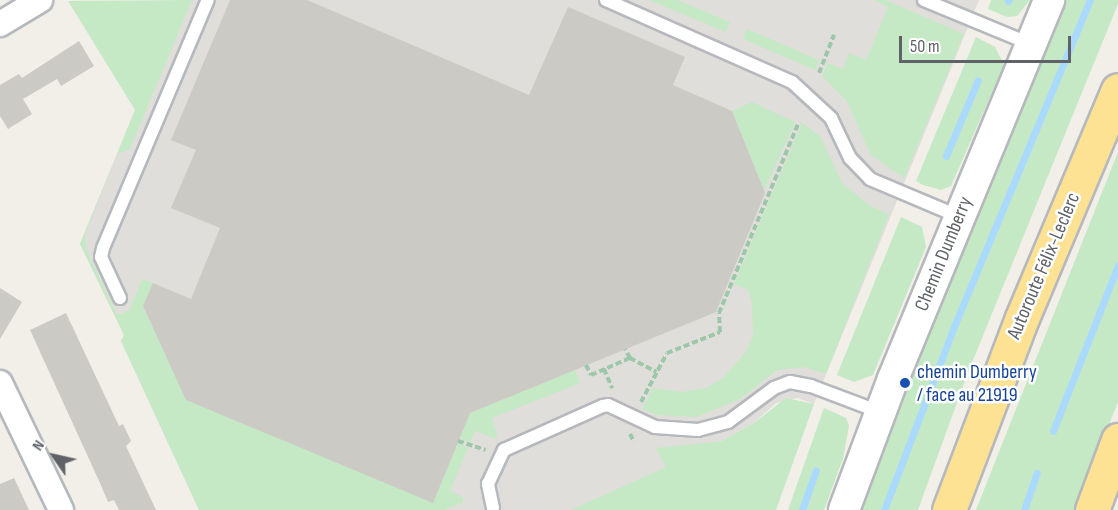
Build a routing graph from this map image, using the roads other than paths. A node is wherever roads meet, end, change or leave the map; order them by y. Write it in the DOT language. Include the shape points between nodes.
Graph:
graph roads {
  1 [pos="40,0"];
  2 [pos="208,0"];
  3 [pos="606,0"];
  4 [pos="924,0"];
  5 [pos="1049,0"];
  6 [pos="0,24"];
  7 [pos="1030,44"];
  8 [pos="1118,90"];
  9 [pos="960,217"];
  10 [pos="120,298"];
  11 [pos="0,383"];
  12 [pos="880,412"];
  13 [pos="1118,440"];
  14 [pos="493,508"];
  15 [pos="61,510"];
  16 [pos="844,510"];
  17 [pos="949,510"];
  18 [pos="1092,510"];
  1 -- 6 [label="street"];
  2 -- 10 [label="lane" via="103,248 101,257"];
  3 -- 9 [label="lane" via="792,82 831,118 850,158 870,179"];
  4 -- 7 [label="lane"];
  5 -- 7 [label="street, Chemin Dumberry"];
  7 -- 9 [label="street, Chemin Dumberry"];
  8 -- 17 [label="highway, Autoroute Félix-Leclerc" via="1022,318"];
  9 -- 12 [label="street, Chemin Dumberry"];
  11 -- 15 [label="street"];
  12 -- 14 [label="lane" via="790,382 781,384 728,422 698,430 655,427 609,405 603,406 504,450 488,484"];
  12 -- 16 [label="street, Chemin Dumberry"];
  13 -- 18 [label="highway"];
}
